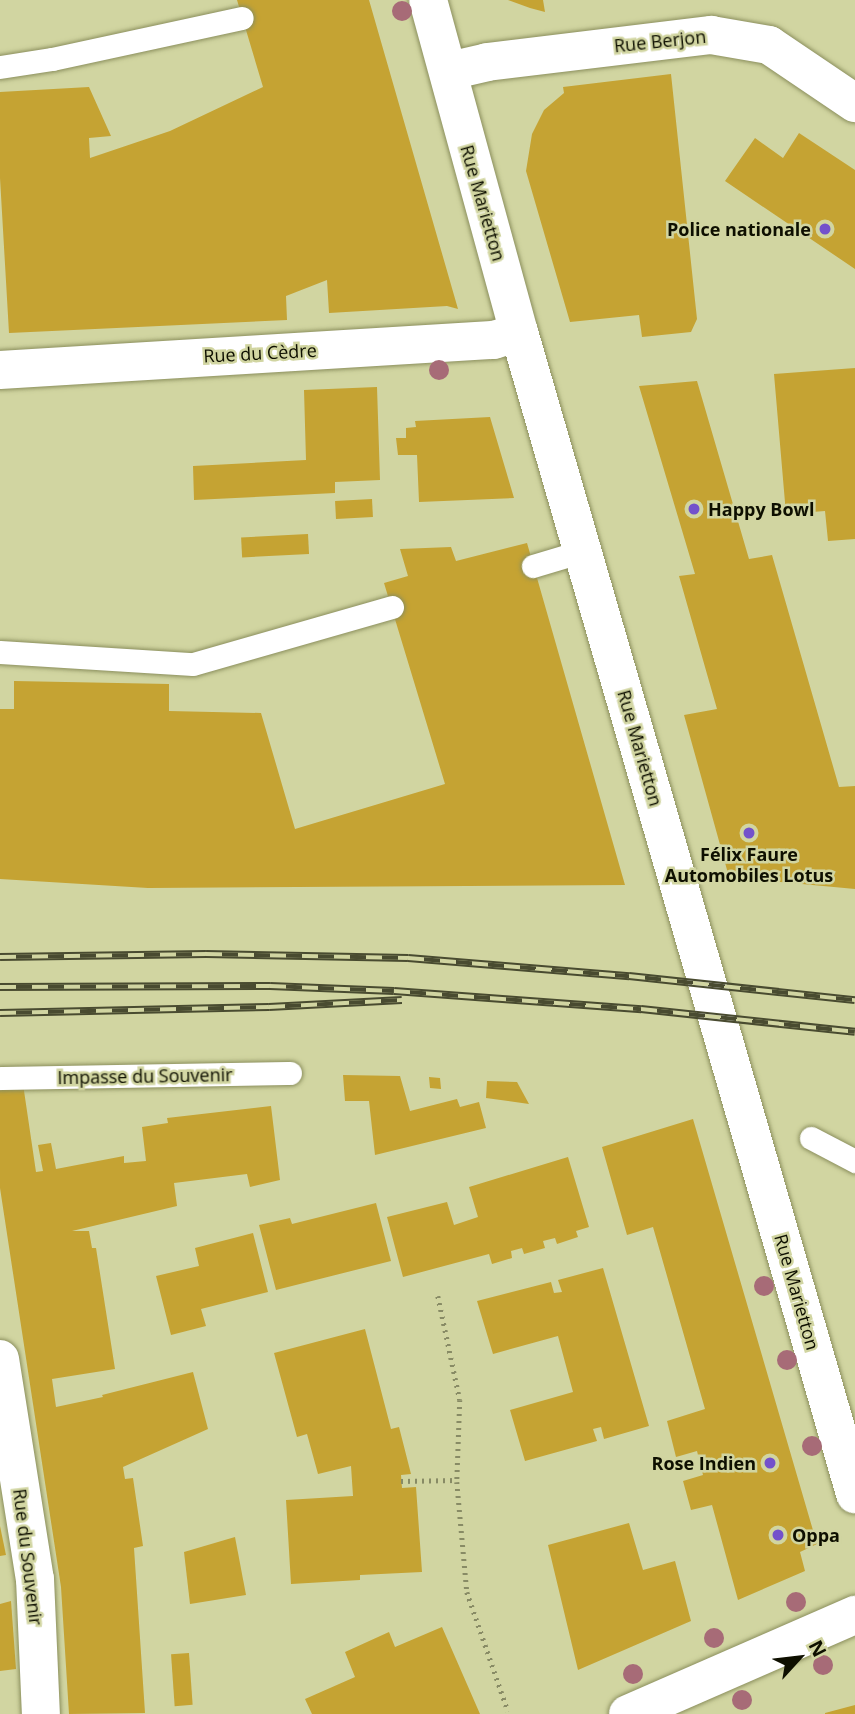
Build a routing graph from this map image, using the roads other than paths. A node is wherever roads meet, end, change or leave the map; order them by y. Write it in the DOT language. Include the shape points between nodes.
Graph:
graph roads {
  1 [pos="428,0"];
  2 [pos="242,18"];
  3 [pos="0,67"];
  4 [pos="449,71"];
  5 [pos="855,103"];
  6 [pos="519,332"];
  7 [pos="0,370"];
  8 [pos="583,551"];
  9 [pos="533,566"];
  10 [pos="392,607"];
  11 [pos="0,652"];
  12 [pos="290,1073"];
  13 [pos="0,1078"];
  14 [pos="811,1139"];
  15 [pos="855,1161"];
  16 [pos="0,1359"];
  17 [pos="855,1494"];
  18 [pos="855,1615"];
  19 [pos="41,1714"];
  20 [pos="628,1714"];
  1 -- 4 [label="main road, Rue Marietton"];
  2 -- 3 [label="lane"];
  4 -- 5 [label="main road, Rue Berjon" via="487,62 710,35 769,45"];
  4 -- 6 [label="main road, Rue Marietton"];
  6 -- 7 [label="main road, Rue du Cèdre" via="494,340"];
  6 -- 8 [label="main road, Rue Marietton"];
  8 -- 9 [label="lane"];
  8 -- 17 [label="main road, Rue Marietton"];
  10 -- 11 [label="lane" via="193,664"];
  12 -- 13 [label="lane, Impasse du Souvenir"];
  14 -- 15 [label="lane"];
  16 -- 19 [label="main road, Rue du Souvenir" via="35,1579"];
  18 -- 20 [label="main road"];
}
